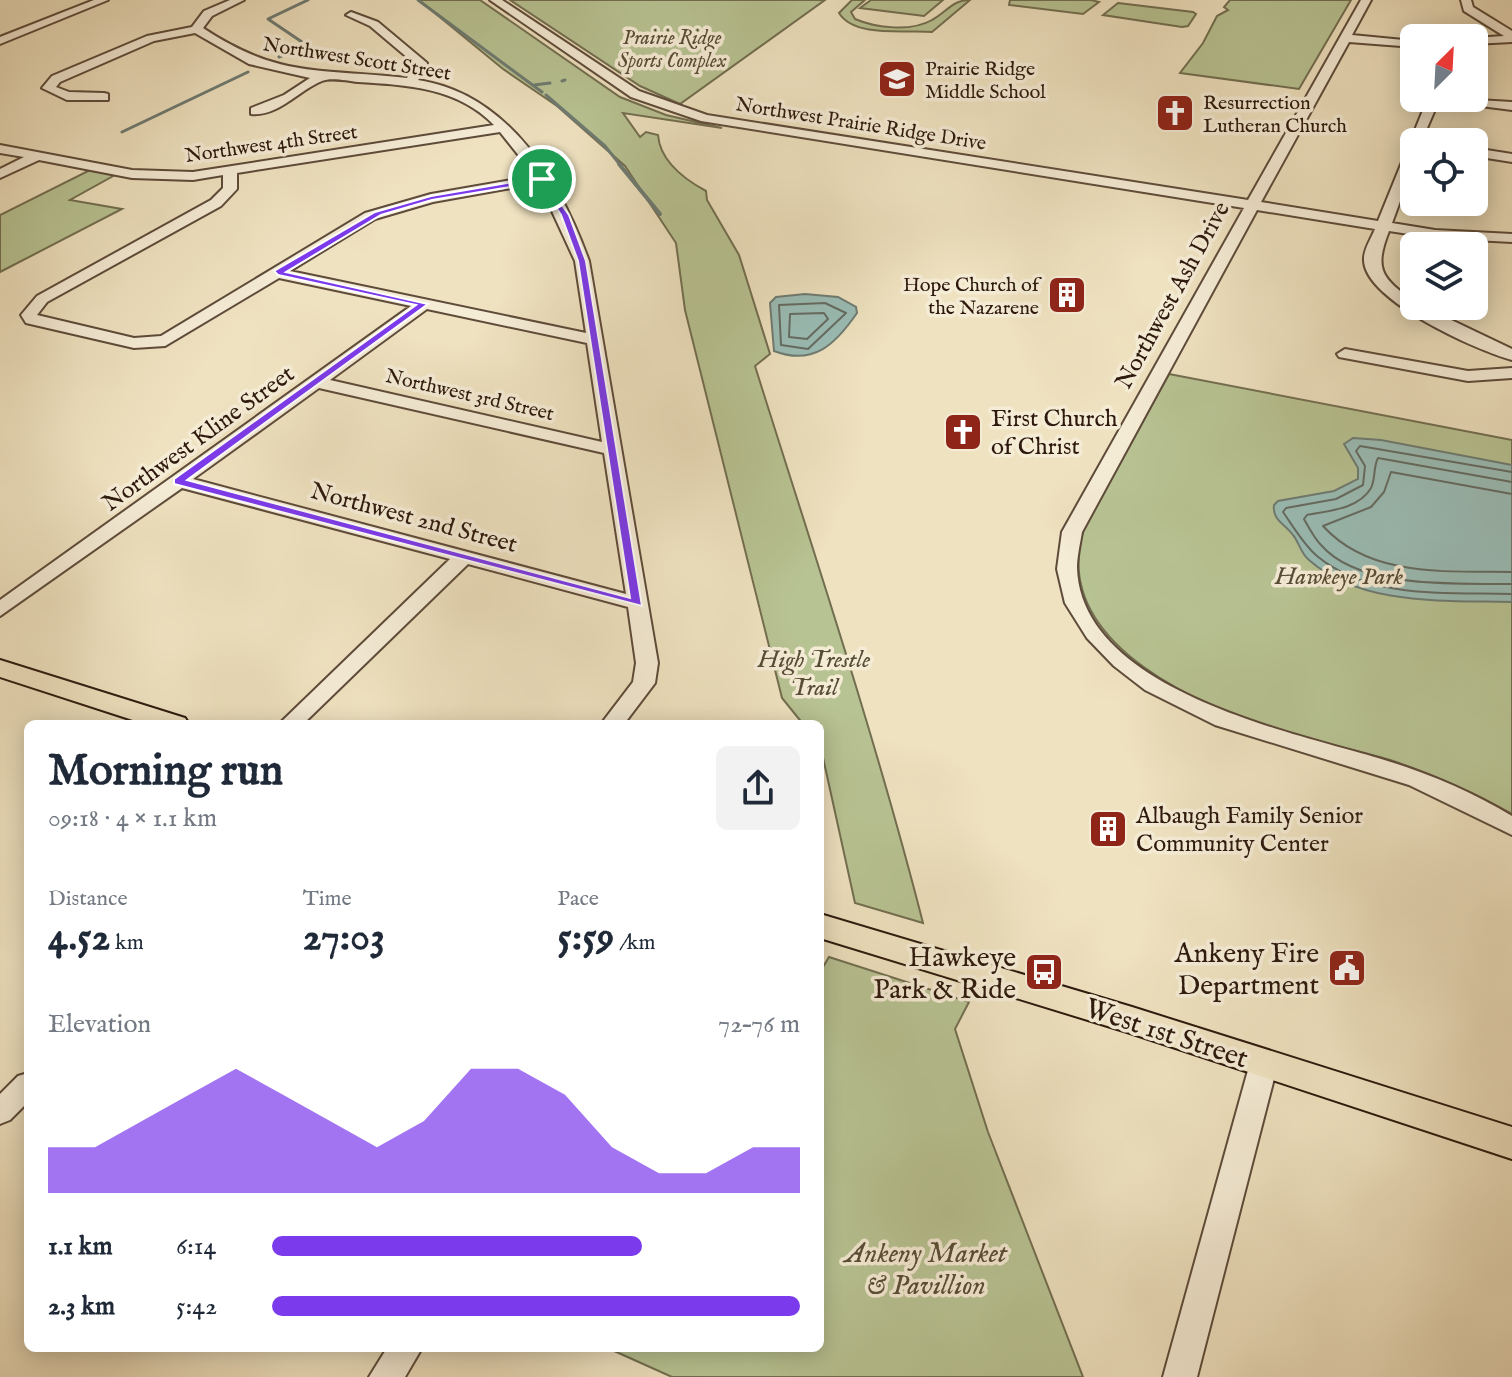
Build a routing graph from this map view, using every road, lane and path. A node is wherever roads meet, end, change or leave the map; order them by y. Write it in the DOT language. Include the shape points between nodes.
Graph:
graph roads {
  1 [pos="103,0"];
  2 [pos="239,0"];
  3 [pos="495,0"];
  4 [pos="1366,0"];
  5 [pos="1466,0"];
  6 [pos="351,15"];
  7 [pos="197,29"];
  8 [pos="1346,36"];
  9 [pos="1512,37"];
  10 [pos="1488,40"];
  11 [pos="0,41"];
  12 [pos="1400,42"];
  13 [pos="322,75"];
  14 [pos="408,84"];
  15 [pos="104,97"];
  16 [pos="1488,103"];
  17 [pos="1512,106"];
  18 [pos="255,111"];
  19 [pos="500,128"];
  20 [pos="0,149"];
  21 [pos="1488,154"];
  22 [pos="37,156"];
  23 [pos="1512,158"];
  24 [pos="230,172"];
  25 [pos="0,174"];
  26 [pos="542,179"];
  27 [pos="1400,183"];
  28 [pos="1251,204"];
  29 [pos="1384,225"];
  30 [pos="1512,238"];
  31 [pos="278,273"];
  32 [pos="424,304"];
  33 [pos="595,340"];
  34 [pos="1345,354"];
  35 [pos="1512,355"];
  36 [pos="1512,373"];
  37 [pos="317,382"];
  38 [pos="613,450"];
  39 [pos="178,481"];
  40 [pos="464,557"];
  41 [pos="637,603"];
  42 [pos="0,610"];
  43 [pos="0,668"];
  44 [pos="162,720"];
  45 [pos="294,720"];
  46 [pos="615,720"];
  47 [pos="1512,827"];
  48 [pos="824,927"];
  49 [pos="1264,1063"];
  50 [pos="24,1088"];
  51 [pos="0,1112"];
  52 [pos="1512,1143"];
  53 [pos="403,1352"];
  54 [pos="386,1377"];
  55 [pos="1180,1377"];
  1 -- 11 [label="street"];
  2 -- 7 [label="street" via="207,14"];
  3 -- 28 [label="street, Northwest Prairie Ridge Drive" via="624,88 685,113"];
  4 -- 8 [label="street, Northwest Ash Drive"];
  5 -- 9 [label="street" via="1468,9"];
  6 -- 14 [label="street" via="374,24 421,63"];
  7 -- 13 [label="street, Northwest Scott Street" via="249,60"];
  7 -- 15 [label="street" via="151,38 49,86 58,94"];
  8 -- 12 [label="street"];
  8 -- 28 [label="street, Northwest Ash Drive"];
  9 -- 10 [label="street"];
  13 -- 14 [label="street, Northwest Scott Street"];
  13 -- 18 [label="street" via="288,98"];
  14 -- 19 [label="street, Northwest Scott Street" via="458,94"];
  16 -- 17 [label="street"];
  19 -- 24 [label="street, Northwest 4th Street"];
  19 -- 26 [label="street, Northwest Scott Street"];
  20 -- 22 [label="street, Northwest 4th Street"];
  21 -- 23 [label="street"];
  22 -- 24 [label="street, Northwest 4th Street" via="156,176"];
  22 -- 25 [label="street"];
  24 -- 31 [label="street" via="230,189 216,203 42,299 29,311 32,320 134,343 156,343 180,335"];
  26 -- 31 [label="street" via="378,213"];
  26 -- 33 [label="street, Northwest Scott Street" via="575,237"];
  27 -- 29 [label="street"];
  28 -- 29 [label="street, Northwest Prairie Ridge Drive"];
  28 -- 47 [label="street, Northwest Ash Drive" via="1072,532 1066,560 1069,590 1078,611 1109,650 1189,705 1253,732 1419,780"];
  29 -- 30 [label="street, Northwest Prairie Ridge Drive"];
  29 -- 35 [label="street" via="1371,258 1381,284 1404,302"];
  31 -- 32 [label="street"];
  32 -- 33 [label="street"];
  32 -- 37 [label="street, Northwest Kline Street"];
  33 -- 38 [label="street, Northwest Scott Street"];
  34 -- 36 [label="street" via="1468,376"];
  37 -- 38 [label="street, Northwest 3rd Street"];
  37 -- 39 [label="street, Northwest Kline Street"];
  38 -- 41 [label="street, Northwest Scott Street"];
  39 -- 40 [label="street, Northwest 2nd Street"];
  39 -- 42 [label="street, Northwest Kline Street"];
  40 -- 41 [label="street, Northwest 2nd Street"];
  40 -- 45 [label="street"];
  41 -- 46 [label="street, Northwest Scott Street" via="648,673"];
  43 -- 44 [label="main road"];
  48 -- 49 [label="main road, West 1st Street"];
  49 -- 52 [label="main road, West 1st Street"];
  49 -- 55 [label="street"];
  50 -- 51 [label="street"];
  53 -- 54 [label="street"];
}
